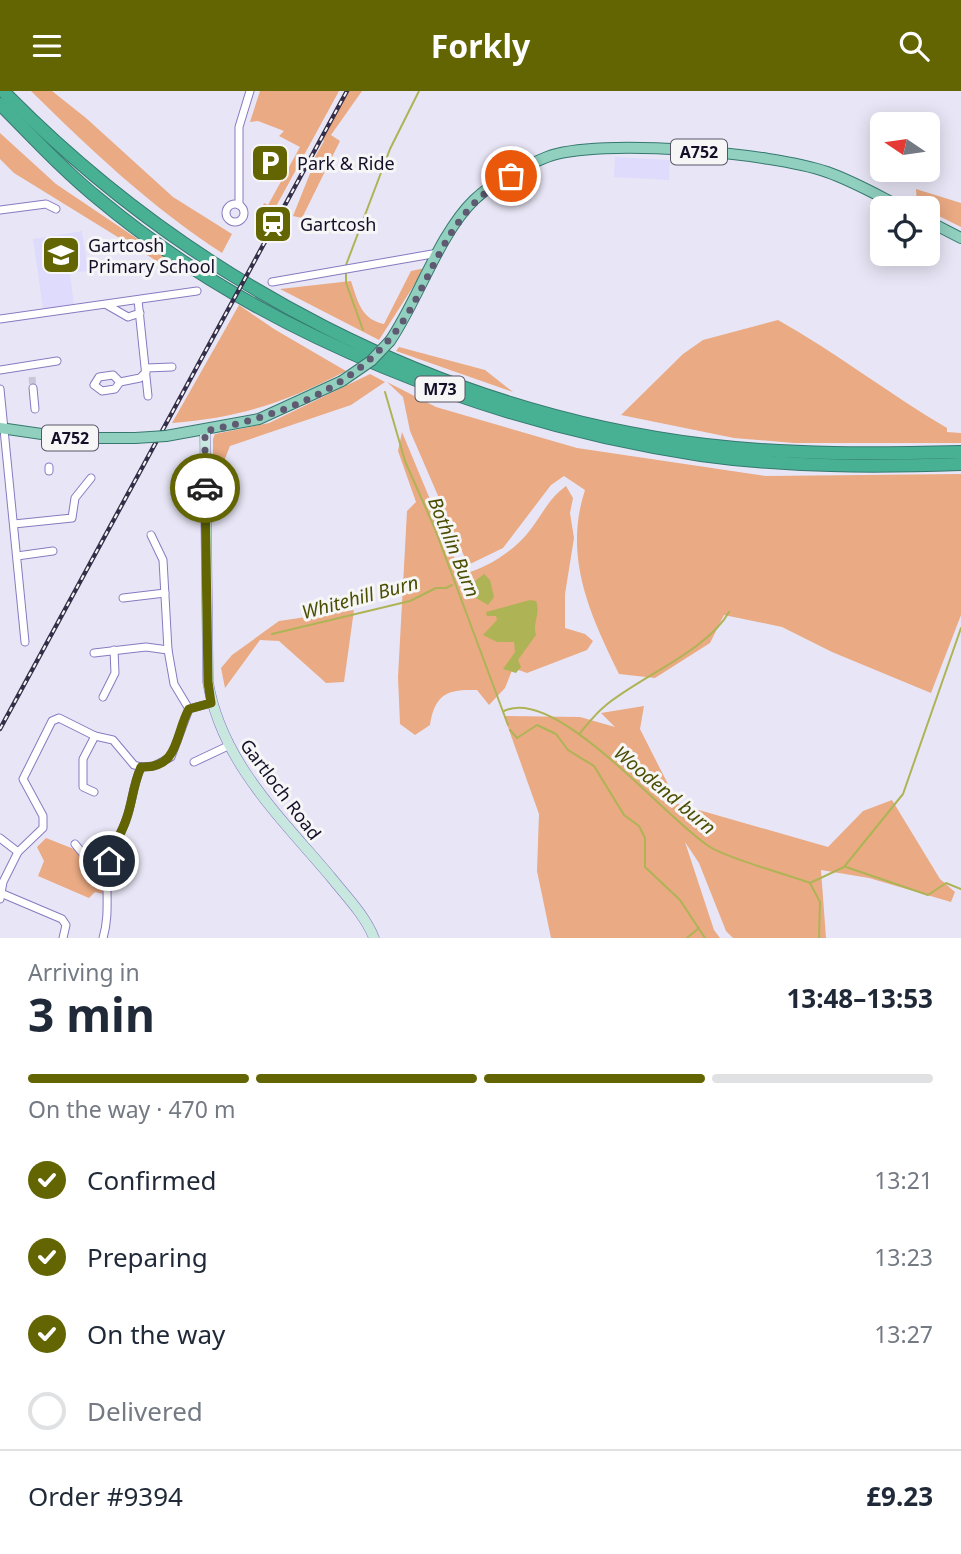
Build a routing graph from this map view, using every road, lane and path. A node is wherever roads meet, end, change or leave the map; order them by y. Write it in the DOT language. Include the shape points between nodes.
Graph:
graph roads {
  1 [pos="3,91"];
  2 [pos="14,91"];
  3 [pos="250,91"];
  4 [pos="0,104"];
  5 [pos="0,115"];
  6 [pos="878,196"];
  7 [pos="101,201"];
  8 [pos="239,205"];
  9 [pos="0,209"];
  10 [pos="56,209"];
  11 [pos="136,209"];
  12 [pos="940,227"];
  13 [pos="961,238"];
  14 [pos="439,253"];
  15 [pos="272,282"];
  16 [pos="197,291"];
  17 [pos="138,300"];
  18 [pos="107,305"];
  19 [pos="140,313"];
  20 [pos="0,319"];
  21 [pos="57,361"];
  22 [pos="30,366"];
  23 [pos="172,367"];
  24 [pos="0,370"];
  25 [pos="146,370"];
  26 [pos="32,377"];
  27 [pos="120,381"];
  28 [pos="33,388"];
  29 [pos="0,389"];
  30 [pos="148,396"];
  31 [pos="35,409"];
  32 [pos="2,429"];
  33 [pos="205,431"];
  34 [pos="961,452"];
  35 [pos="961,464"];
  36 [pos="91,478"];
  37 [pos="14,524"];
  38 [pos="151,535"];
  39 [pos="53,551"];
  40 [pos="17,556"];
  41 [pos="165,593"];
  42 [pos="123,598"];
  43 [pos="25,642"];
  44 [pos="114,650"];
  45 [pos="168,650"];
  46 [pos="94,653"];
  47 [pos="103,697"];
  48 [pos="211,703"];
  49 [pos="189,709"];
  50 [pos="95,736"];
  51 [pos="228,746"];
  52 [pos="194,762"];
  53 [pos="141,767"];
  54 [pos="94,792"];
  55 [pos="0,838"];
  56 [pos="75,844"];
  57 [pos="18,852"];
  58 [pos="111,854"];
  59 [pos="1,897"];
  60 [pos="64,938"];
  61 [pos="103,938"];
  62 [pos="374,938"];
  1 -- 11 [label="highway, M73" via="72,157"];
  2 -- 11 [label="highway"];
  3 -- 8 [label="street" via="238,134"];
  4 -- 7 [label="highway, M73" via="53,160"];
  5 -- 7 [label="highway"];
  6 -- 14 [label="main road, A752" via="825,171 773,160 598,146 548,156 492,186 473,201"];
  7 -- 35 [label="highway, M73" via="224,287 292,323 398,372 515,415 703,455 854,466"];
  9 -- 10 [label="street" via="46,204"];
  11 -- 34 [label="highway, M73" via="296,313 402,363 519,404 611,428 705,444 854,455"];
  12 -- 13 [label="main road"];
  14 -- 15 [label="street"];
  14 -- 33 [label="main road, A752, bridge" via="411,309 371,361 342,381 259,419"];
  16 -- 17 [label="street"];
  17 -- 18 [label="street"];
  17 -- 19 [label="street"];
  18 -- 19 [label="street" via="128,317"];
  18 -- 20 [label="street"];
  19 -- 25 [label="street"];
  21 -- 22 [label="street"];
  22 -- 24 [label="street"];
  22 -- 26 [label="street"];
  23 -- 25 [label="street"];
  25 -- 27 [label="street" via="140,378"];
  25 -- 30 [label="street"];
  28 -- 31 [label="street"];
  29 -- 32 [label="street"];
  32 -- 33 [label="main road, A752, bridge" via="69,438"];
  32 -- 37 [label="street"];
  33 -- 48 [label="main road, Gartloch Road"];
  36 -- 37 [label="street" via="75,498 72,518"];
  37 -- 40 [label="street"];
  38 -- 41 [label="street" via="163,560"];
  39 -- 40 [label="street"];
  40 -- 43 [label="street"];
  41 -- 42 [label="street"];
  41 -- 45 [label="street"];
  44 -- 45 [label="street"];
  44 -- 46 [label="street"];
  44 -- 47 [label="street" via="115,673"];
  45 -- 49 [label="street" via="174,684"];
  48 -- 49 [label="street"];
  48 -- 51 [label="main road, Gartloch Road"];
  49 -- 53 [label="street" via="171,757 154,767"];
  50 -- 53 [label="street" via="113,740"];
  50 -- 54 [label="street" via="82,768 83,787"];
  50 -- 57 [label="street" via="59,718 52,721 23,779 43,816 43,828"];
  51 -- 52 [label="street"];
  51 -- 62 [label="main road, Gartloch Road"];
  53 -- 58 [label="street"];
  55 -- 57 [label="street"];
  56 -- 58 [label="street" via="84,855"];
  57 -- 59 [label="street"];
  58 -- 61 [label="street"];
  59 -- 60 [label="street" via="62,919"];
}
